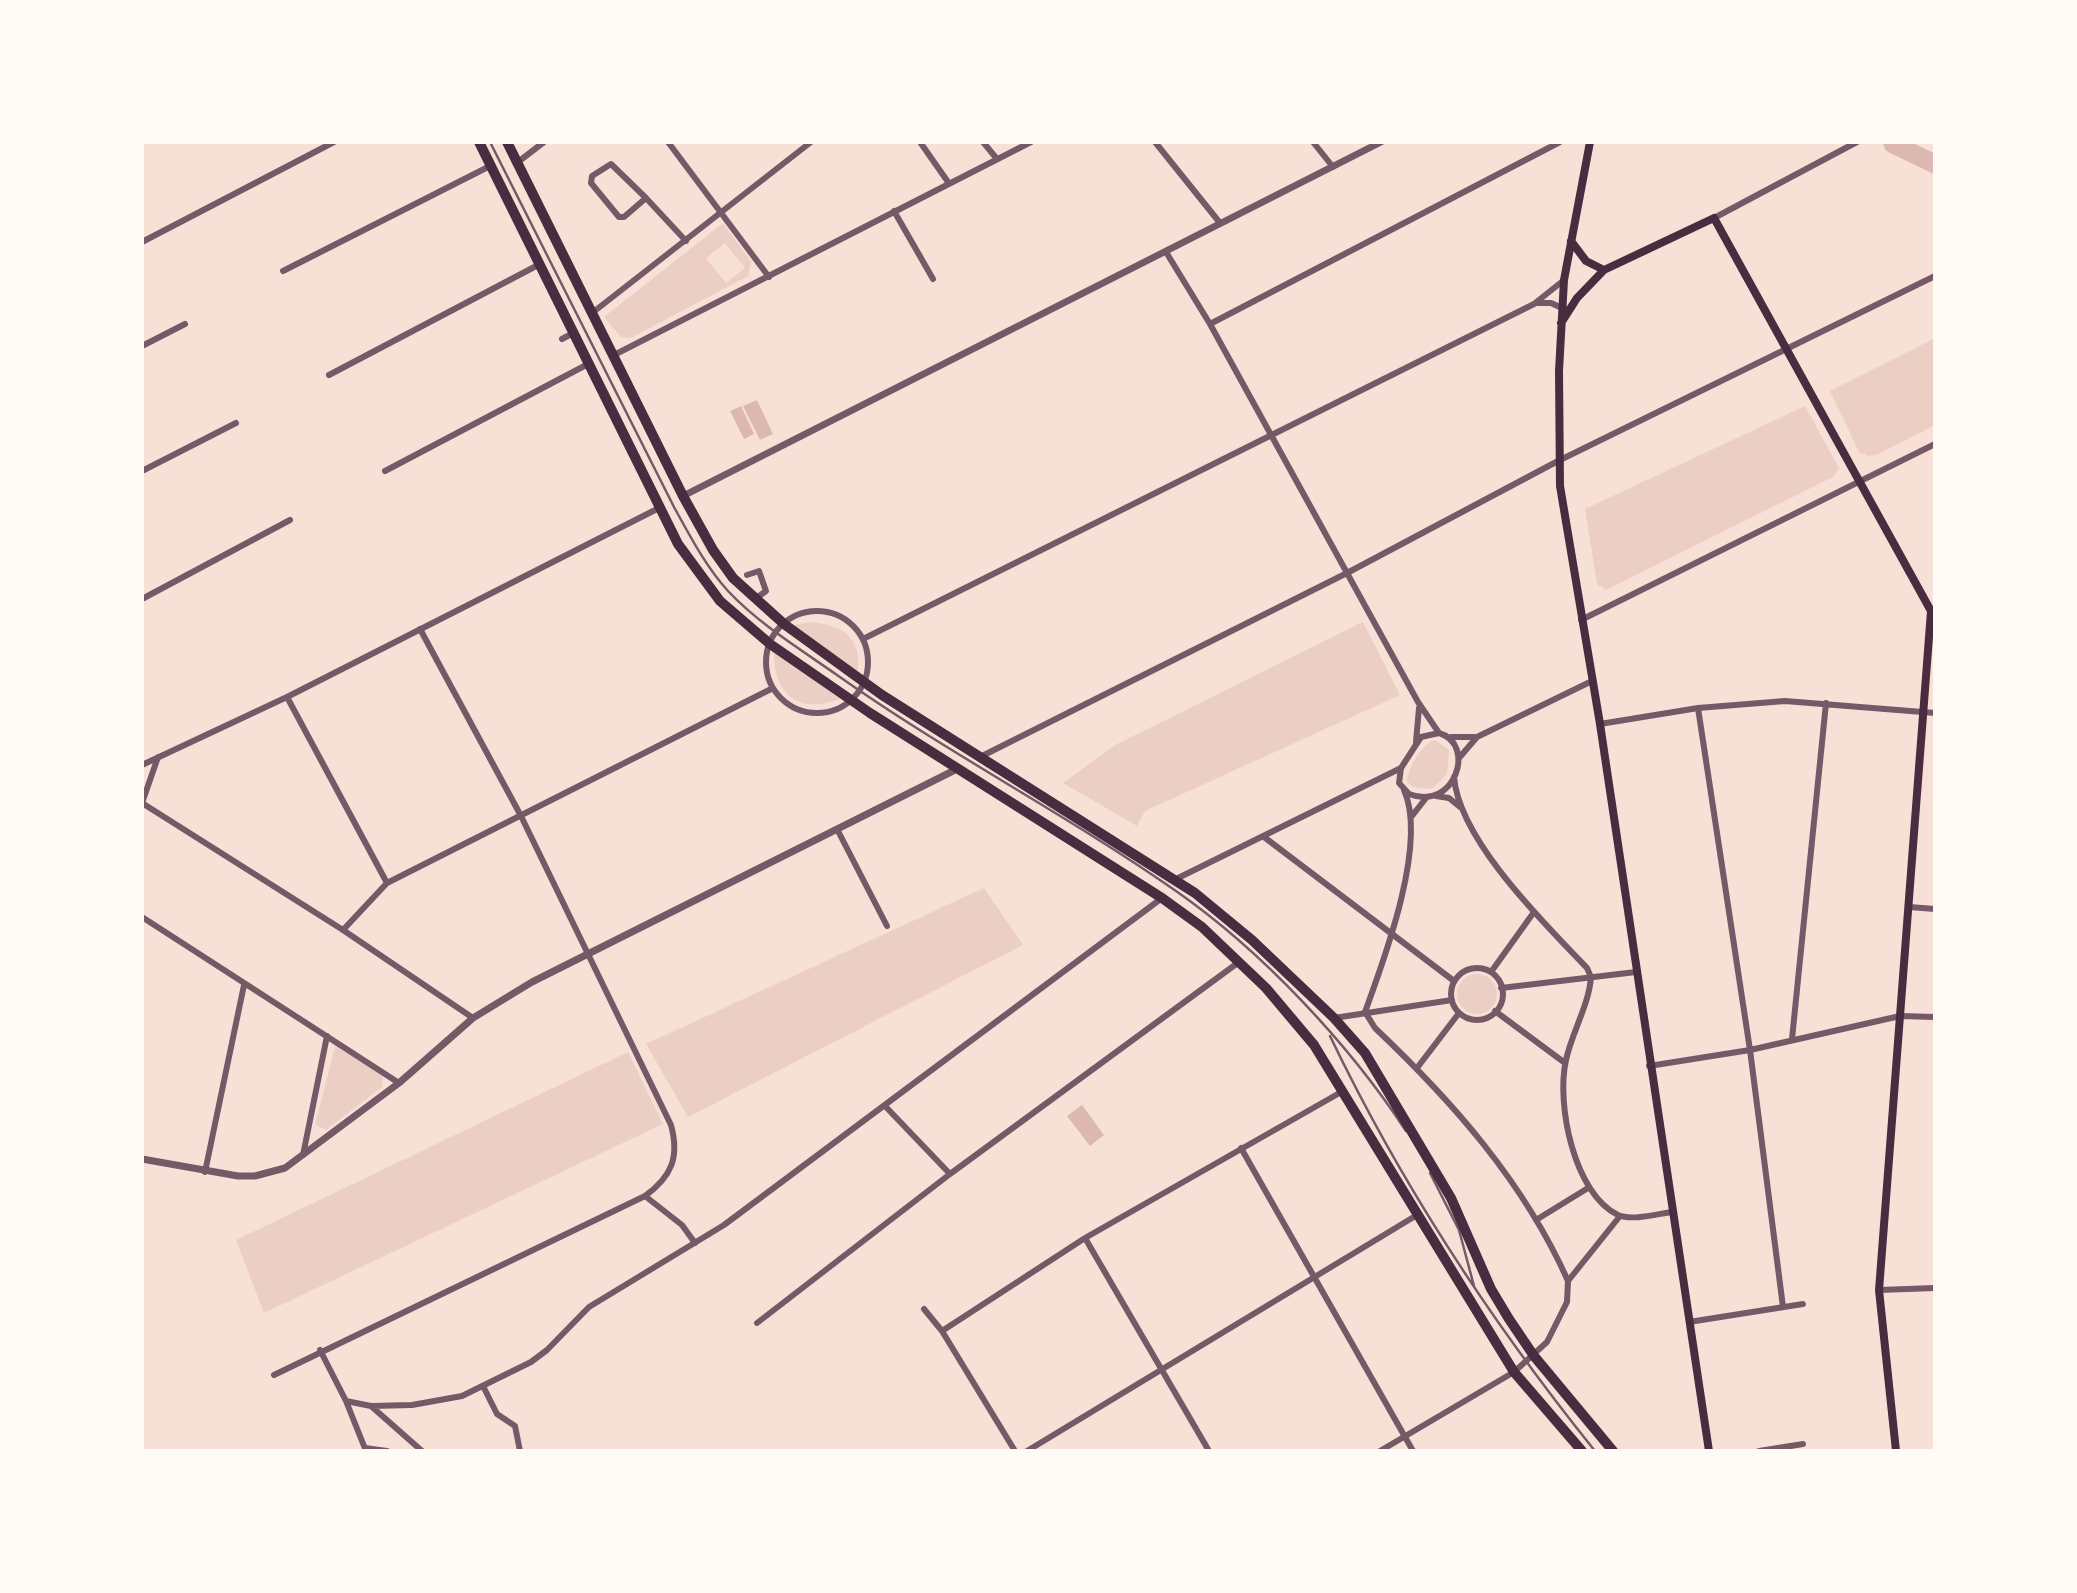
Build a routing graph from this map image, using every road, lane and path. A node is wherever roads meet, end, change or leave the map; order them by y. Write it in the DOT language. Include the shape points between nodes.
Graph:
graph roads {
  1 [pos="334,142"];
  2 [pos="479,142"];
  3 [pos="490,142"];
  4 [pos="507,142"];
  5 [pos="544,142"];
  6 [pos="668,142"];
  7 [pos="811,142"];
  8 [pos="920,142"];
  9 [pos="983,142"];
  10 [pos="1031,142"];
  11 [pos="1156,142"];
  12 [pos="1312,142"];
  13 [pos="1381,142"];
  14 [pos="1560,142"];
  15 [pos="1590,142"];
  16 [pos="1857,142"];
  17 [pos="997,159"];
  18 [pos="518,162"];
  19 [pos="492,165"];
  20 [pos="1333,167"];
  21 [pos="948,182"];
  22 [pos="646,198"];
  23 [pos="894,211"];
  24 [pos="722,212"];
  25 [pos="1714,218"];
  26 [pos="1220,223"];
  27 [pos="686,241"];
  28 [pos="1571,241"];
  29 [pos="142,242"];
  30 [pos="1166,252"];
  31 [pos="540,264"];
  32 [pos="1604,270"];
  33 [pos="283,271"];
  34 [pos="1935,276"];
  35 [pos="769,277"];
  36 [pos="933,279"];
  37 [pos="1564,280"];
  38 [pos="1534,304"];
  39 [pos="1562,308"];
  40 [pos="592,313"];
  41 [pos="1561,323"];
  42 [pos="185,324"];
  43 [pos="1210,324"];
  44 [pos="575,332"];
  45 [pos="562,339"];
  46 [pos="142,346"];
  47 [pos="1786,348"];
  48 [pos="614,355"];
  49 [pos="590,363"];
  50 [pos="329,375"];
  51 [pos="236,423"];
  52 [pos="1269,436"];
  53 [pos="1935,444"];
  54 [pos="1558,461"];
  55 [pos="142,471"];
  56 [pos="385,471"];
  57 [pos="1859,481"];
  58 [pos="683,496"];
  59 [pos="661,507"];
  60 [pos="290,520"];
  61 [pos="1347,573"];
  62 [pos="747,575"];
  63 [pos="142,599"];
  64 [pos="754,600"];
  65 [pos="1933,610"];
  66 [pos="1580,620"];
  67 [pos="420,629"];
  68 [pos="781,629"];
  69 [pos="863,639"];
  70 [pos="770,644"];
  71 [pos="1592,681"];
  72 [pos="861,686"];
  73 [pos="773,688"];
  74 [pos="287,697"];
  75 [pos="851,699"];
  76 [pos="1418,702"];
  77 [pos="1826,702"];
  78 [pos="1698,708"];
  79 [pos="1924,713"];
  80 [pos="1935,713"];
  81 [pos="1600,724"];
  82 [pos="1439,733"];
  83 [pos="1449,737"];
  84 [pos="1477,737"];
  85 [pos="1416,743"];
  86 [pos="159,757"];
  87 [pos="980,757"];
  88 [pos="1458,761"];
  89 [pos="142,765"];
  90 [pos="1401,768"];
  91 [pos="957,769"];
  92 [pos="1454,777"];
  93 [pos="1379,782"];
  94 [pos="1402,788"];
  95 [pos="1436,796"];
  96 [pos="1426,798"];
  97 [pos="142,803"];
  98 [pos="1461,808"];
  99 [pos="521,817"];
  100 [pos="1409,825"];
  101 [pos="837,829"];
  102 [pos="1264,836"];
  103 [pos="1174,880"];
  104 [pos="387,883"];
  105 [pos="1162,898"];
  106 [pos="1909,907"];
  107 [pos="1935,909"];
  108 [pos="1534,912"];
  109 [pos="142,917"];
  110 [pos="887,926"];
  111 [pos="343,930"];
  112 [pos="1393,936"];
  113 [pos="588,954"];
  114 [pos="1239,962"];
  115 [pos="1491,972"];
  116 [pos="1636,972"];
  117 [pos="1591,977"];
  118 [pos="1454,981"];
  119 [pos="244,985"];
  120 [pos="1502,988"];
  121 [pos="1452,1000"];
  122 [pos="1495,1011"];
  123 [pos="1365,1012"];
  124 [pos="1459,1013"];
  125 [pos="1900,1016"];
  126 [pos="1935,1017"];
  127 [pos="473,1018"];
  128 [pos="1334,1018"];
  129 [pos="1328,1032"];
  130 [pos="327,1037"];
  131 [pos="1792,1040"];
  132 [pos="1750,1050"];
  133 [pos="1565,1063"];
  134 [pos="1649,1066"];
  135 [pos="1417,1068"];
  136 [pos="399,1083"];
  137 [pos="1343,1091"];
  138 [pos="885,1107"];
  139 [pos="1241,1148"];
  140 [pos="303,1158"];
  141 [pos="142,1159"];
  142 [pos="205,1172"];
  143 [pos="950,1174"];
  144 [pos="1588,1188"];
  145 [pos="645,1196"];
  146 [pos="1672,1212"];
  147 [pos="1417,1215"];
  148 [pos="1620,1216"];
  149 [pos="1536,1220"];
  150 [pos="1085,1238"];
  151 [pos="695,1243"];
  152 [pos="1312,1277"];
  153 [pos="1568,1281"];
  154 [pos="1474,1286"];
  155 [pos="1935,1288"];
  156 [pos="1880,1290"];
  157 [pos="1803,1304"];
  158 [pos="1783,1307"];
  159 [pos="924,1309"];
  160 [pos="1689,1321"];
  161 [pos="757,1323"];
  162 [pos="942,1331"];
  163 [pos="320,1350"];
  164 [pos="1530,1360"];
  165 [pos="1161,1370"];
  166 [pos="1514,1372"];
  167 [pos="274,1375"];
  168 [pos="484,1388"];
  169 [pos="346,1401"];
  170 [pos="371,1406"];
  171 [pos="1404,1437"];
  172 [pos="1803,1444"];
  173 [pos="365,1450"];
  174 [pos="387,1451"];
  175 [pos="422,1451"];
  176 [pos="520,1451"];
  177 [pos="1016,1451"];
  178 [pos="1027,1451"];
  179 [pos="1209,1451"];
  180 [pos="1380,1451"];
  181 [pos="1413,1451"];
  182 [pos="1582,1451"];
  183 [pos="1595,1451"];
  184 [pos="1613,1451"];
  185 [pos="1709,1451"];
  186 [pos="1759,1451"];
  187 [pos="1896,1451"];
  1 -- 29 [label="street"];
  2 -- 19 [label="main road"];
  3 -- 68 [label="lane" via="698,549 728,591"];
  4 -- 18 [label="main road"];
  5 -- 18 [label="street"];
  6 -- 24 [label="street"];
  7 -- 24 [label="street"];
  8 -- 21 [label="street"];
  9 -- 17 [label="street"];
  10 -- 17 [label="street"];
  11 -- 26 [label="street"];
  12 -- 20 [label="street"];
  13 -- 20 [label="street"];
  14 -- 43 [label="street"];
  15 -- 28 [label="main road"];
  16 -- 25 [label="street"];
  17 -- 21 [label="street"];
  18 -- 40 [label="main road"];
  19 -- 31 [label="main road"];
  19 -- 33 [label="street"];
  20 -- 26 [label="street"];
  21 -- 23 [label="street"];
  22 -- 22 [label="street" via="611,164 592,176 591,183 619,217"];
  22 -- 27 [label="street"];
  23 -- 35 [label="street"];
  23 -- 36 [label="street"];
  24 -- 27 [label="street"];
  24 -- 35 [label="street"];
  25 -- 32 [label="main road"];
  25 -- 47 [label="main road"];
  26 -- 30 [label="street"];
  27 -- 40 [label="street"];
  28 -- 32 [label="main road" via="1586,261"];
  28 -- 37 [label="main road"];
  30 -- 43 [label="street"];
  30 -- 58 [label="street"];
  31 -- 44 [label="main road"];
  31 -- 50 [label="street"];
  32 -- 41 [label="main road"];
  34 -- 47 [label="street"];
  35 -- 48 [label="street"];
  37 -- 38 [label="street"];
  37 -- 39 [label="main road"];
  38 -- 39 [label="street"];
  38 -- 52 [label="street"];
  39 -- 41 [label="main road"];
  40 -- 48 [label="main road"];
  41 -- 54 [label="main road"];
  42 -- 46 [label="street"];
  43 -- 52 [label="street"];
  44 -- 45 [label="street"];
  44 -- 49 [label="main road"];
  47 -- 54 [label="street"];
  47 -- 57 [label="main road"];
  48 -- 58 [label="main road"];
  49 -- 56 [label="street"];
  49 -- 59 [label="main road"];
  51 -- 55 [label="street"];
  52 -- 61 [label="street"];
  52 -- 69 [label="street"];
  53 -- 57 [label="street"];
  54 -- 61 [label="street"];
  54 -- 66 [label="main road"];
  57 -- 65 [label="main road"];
  57 -- 66 [label="street"];
  58 -- 64 [label="main road" via="713,550"];
  59 -- 67 [label="street"];
  59 -- 70 [label="main road" via="698,575 720,601"];
  60 -- 63 [label="street"];
  61 -- 76 [label="street"];
  61 -- 87 [label="street"];
  62 -- 64 [label="street" via="759,571 766,591"];
  64 -- 68 [label="main road"];
  65 -- 79 [label="main road"];
  66 -- 71 [label="main road"];
  67 -- 74 [label="street"];
  67 -- 99 [label="street"];
  68 -- 69 [label="street" via="808,612 834,613 846,619"];
  68 -- 70 [label="street"];
  68 -- 72 [label="main road"];
  69 -- 72 [label="street" via="867,668"];
  70 -- 73 [label="street" via="767,667"];
  70 -- 75 [label="main road"];
  71 -- 81 [label="main road"];
  71 -- 84 [label="street"];
  72 -- 75 [label="street"];
  72 -- 87 [label="main road"];
  72 -- 129 [label="lane" via="916,729 1175,890 1233,936"];
  73 -- 75 [label="street" via="781,699 803,712 829,712"];
  73 -- 99 [label="street"];
  74 -- 86 [label="street"];
  74 -- 104 [label="street"];
  75 -- 91 [label="main road"];
  76 -- 82 [label="street"];
  76 -- 85 [label="street"];
  77 -- 78 [label="street"];
  77 -- 79 [label="street"];
  77 -- 131 [label="street"];
  78 -- 81 [label="street"];
  78 -- 132 [label="street"];
  79 -- 80 [label="street"];
  79 -- 106 [label="main road"];
  81 -- 116 [label="main road"];
  82 -- 83 [label="street"];
  82 -- 85 [label="street"];
  83 -- 84 [label="street"];
  83 -- 88 [label="street" via="1458,749"];
  84 -- 88 [label="street"];
  85 -- 90 [label="street"];
  86 -- 89 [label="street"];
  86 -- 97 [label="street"];
  87 -- 103 [label="main road"];
  88 -- 92 [label="street"];
  90 -- 93 [label="street"];
  90 -- 94 [label="street"];
  91 -- 101 [label="street"];
  91 -- 105 [label="main road"];
  92 -- 95 [label="street"];
  92 -- 98 [label="street"];
  93 -- 94 [label="street" via="1392,781"];
  93 -- 102 [label="street"];
  94 -- 96 [label="street"];
  94 -- 100 [label="street" via="1409,803"];
  95 -- 96 [label="street"];
  95 -- 98 [label="street"];
  96 -- 100 [label="street" via="1415,808"];
  97 -- 111 [label="street"];
  98 -- 108 [label="street" via="1489,854"];
  99 -- 104 [label="street"];
  99 -- 113 [label="street"];
  100 -- 112 [label="street"];
  101 -- 110 [label="street"];
  101 -- 113 [label="street"];
  102 -- 103 [label="street"];
  102 -- 112 [label="street"];
  103 -- 128 [label="main road" via="1229,919"];
  104 -- 111 [label="street"];
  105 -- 114 [label="main road"];
  105 -- 138 [label="street"];
  106 -- 107 [label="street"];
  106 -- 125 [label="main road"];
  108 -- 115 [label="street"];
  108 -- 117 [label="street"];
  109 -- 119 [label="street"];
  111 -- 127 [label="street"];
  112 -- 118 [label="street"];
  112 -- 123 [label="street"];
  113 -- 127 [label="street"];
  113 -- 145 [label="street" via="671,1125 674,1156 669,1171 663,1183"];
  114 -- 137 [label="main road" via="1299,1024"];
  114 -- 143 [label="street"];
  115 -- 118 [label="street" via="1471,969"];
  115 -- 120 [label="street"];
  116 -- 117 [label="street"];
  116 -- 134 [label="main road"];
  117 -- 120 [label="street"];
  117 -- 133 [label="street"];
  118 -- 121 [label="street"];
  119 -- 130 [label="street"];
  119 -- 142 [label="street"];
  120 -- 122 [label="street"];
  121 -- 123 [label="street"];
  121 -- 124 [label="street"];
  122 -- 124 [label="street" via="1478,1019"];
  122 -- 133 [label="street"];
  123 -- 128 [label="street"];
  123 -- 135 [label="street" via="1375,1028"];
  124 -- 135 [label="street"];
  125 -- 126 [label="street"];
  125 -- 131 [label="street"];
  125 -- 156 [label="main road"];
  127 -- 136 [label="street"];
  128 -- 164 [label="main road" via="1365,1052 1456,1207 1491,1289"];
  129 -- 154 [label="lane" via="1373,1122"];
  129 -- 154 [label="lane" via="1364,1069 1419,1153 1459,1230"];
  130 -- 136 [label="street"];
  130 -- 140 [label="street"];
  131 -- 132 [label="street"];
  132 -- 134 [label="street"];
  132 -- 158 [label="street"];
  133 -- 144 [label="street" via="1567,1120"];
  134 -- 146 [label="main road"];
  135 -- 149 [label="street" via="1467,1122"];
  136 -- 140 [label="street"];
  137 -- 139 [label="street"];
  137 -- 147 [label="main road"];
  138 -- 143 [label="street"];
  138 -- 151 [label="street"];
  139 -- 150 [label="street"];
  139 -- 152 [label="street"];
  140 -- 142 [label="street" via="255,1176"];
  141 -- 142 [label="street"];
  143 -- 161 [label="street"];
  144 -- 148 [label="street"];
  144 -- 149 [label="street"];
  145 -- 151 [label="street" via="682,1225"];
  145 -- 163 [label="street"];
  146 -- 148 [label="street"];
  146 -- 160 [label="main road"];
  147 -- 152 [label="street"];
  147 -- 166 [label="main road"];
  148 -- 153 [label="street"];
  149 -- 153 [label="street"];
  150 -- 162 [label="street"];
  150 -- 165 [label="street"];
  151 -- 168 [label="street" via="589,1307 547,1350"];
  152 -- 165 [label="street"];
  152 -- 171 [label="street"];
  153 -- 164 [label="street" via="1561,1318"];
  154 -- 164 [label="lane"];
  155 -- 156 [label="street"];
  156 -- 187 [label="main road"];
  157 -- 158 [label="street"];
  158 -- 160 [label="street"];
  159 -- 162 [label="street"];
  160 -- 185 [label="main road"];
  162 -- 177 [label="street"];
  163 -- 167 [label="street"];
  163 -- 169 [label="street"];
  164 -- 166 [label="street"];
  164 -- 183 [label="lane"];
  164 -- 184 [label="main road"];
  165 -- 178 [label="street"];
  165 -- 179 [label="street"];
  166 -- 171 [label="street"];
  166 -- 182 [label="main road"];
  168 -- 170 [label="street" via="439,1401"];
  168 -- 176 [label="street" via="497,1414 515,1426"];
  169 -- 170 [label="street"];
  169 -- 173 [label="street"];
  170 -- 175 [label="street"];
  171 -- 180 [label="street"];
  171 -- 181 [label="street"];
  172 -- 186 [label="street"];
  173 -- 174 [label="street"];
}
